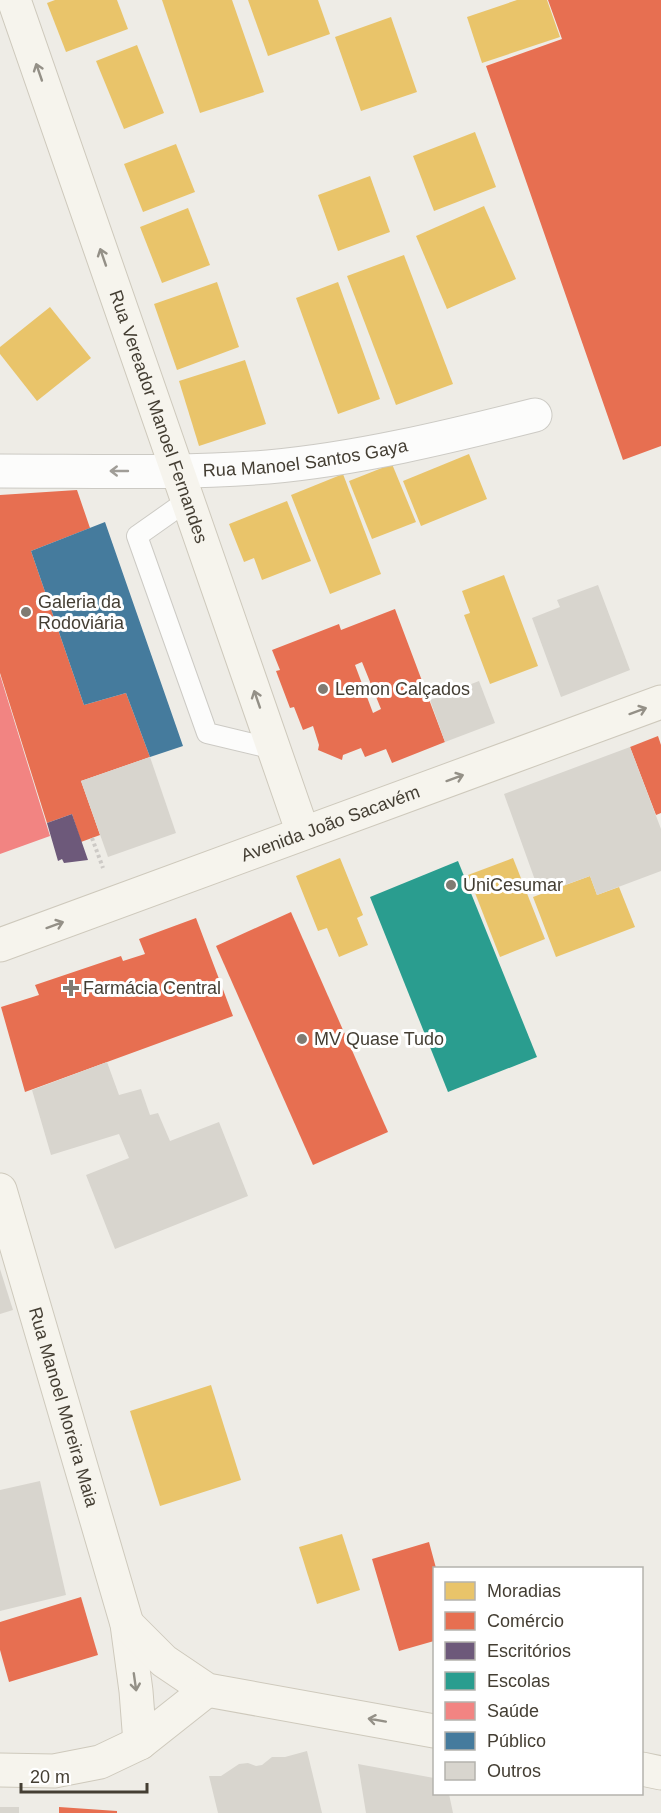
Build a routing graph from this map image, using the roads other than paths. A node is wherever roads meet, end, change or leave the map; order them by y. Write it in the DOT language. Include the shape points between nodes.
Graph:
graph roads {
  1 [pos="14,0"];
  2 [pos="535,415"];
  3 [pos="0,471"];
  4 [pos="183,485"];
  5 [pos="661,702"];
  6 [pos="274,749"];
  7 [pos="303,833"];
  8 [pos="0,945"];
  9 [pos="0,1190"];
  10 [pos="127,1624"];
  11 [pos="207,1690"];
  12 [pos="433,1731"];
  13 [pos="140,1743"];
  14 [pos="643,1769"];
  15 [pos="0,1770"];
  16 [pos="661,1773"];
  4 -- 1 [label="street, Rua Vereador Manoel Fernandes, one-way"];
  2 -- 4 [label="street, Rua Manoel Santos Gaya" via="389,448"];
  4 -- 3 [label="street, Rua Manoel Santos Gaya, one-way"];
  6 -- 4 [label="street, Rua Vereador Manoel Fernandes, one-way"];
  4 -- 6 [label="lane" via="137,536 207,733"];
  7 -- 5 [label="street, Avenida João Sacavém, one-way"];
  6 -- 7 [label="street, Rua Vereador Manoel Fernandes"];
  8 -- 7 [label="street, Avenida João Sacavém, one-way"];
  9 -- 10 [label="street, Rua Manoel Moreira Maia"];
  10 -- 11 [label="street, Rua Manoel Moreira Maia" via="164,1661"];
  10 -- 13 [label="street, Rua Manoel Moreira Maia, one-way"];
  12 -- 11 [label="street, one-way"];
  11 -- 13 [label="street"];
  13 -- 15 [label="street" via="100,1762 54,1771"];
  14 -- 16 [label="street"];
}
